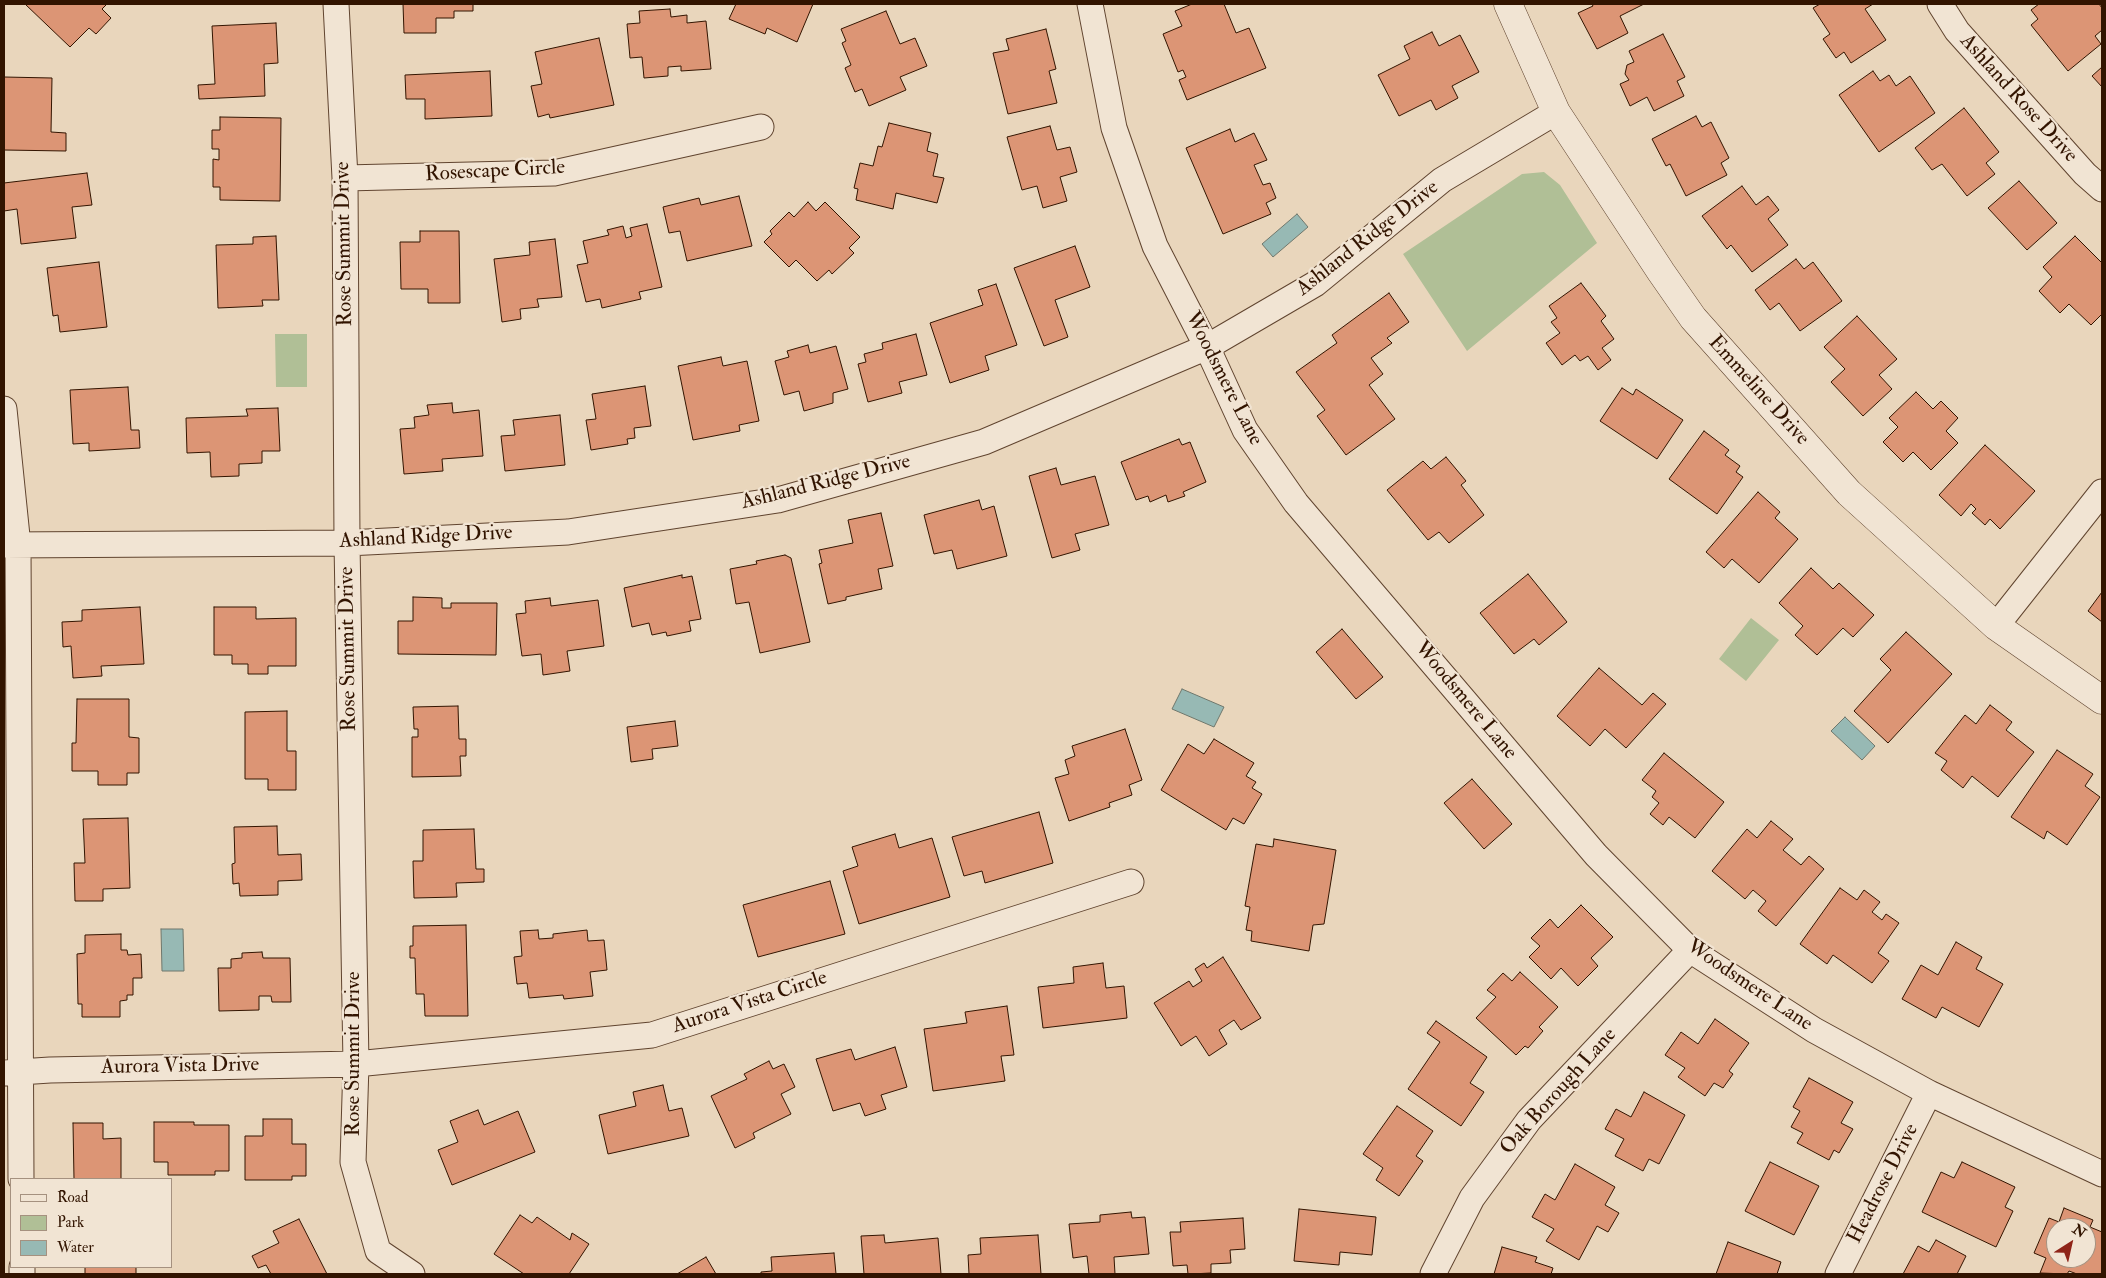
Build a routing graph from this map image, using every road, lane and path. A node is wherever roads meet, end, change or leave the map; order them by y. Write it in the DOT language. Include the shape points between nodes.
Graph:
graph roads {
  1 [pos="336,4"];
  2 [pos="1090,4"];
  3 [pos="1508,4"];
  4 [pos="1940,4"];
  5 [pos="1556,112"];
  6 [pos="761,127"];
  7 [pos="345,178"];
  8 [pos="2102,188"];
  9 [pos="1207,346"];
  10 [pos="4,409"];
  11 [pos="2102,492"];
  12 [pos="347,542"];
  13 [pos="11,546"];
  14 [pos="1996,626"];
  15 [pos="2102,700"];
  16 [pos="1131,882"];
  17 [pos="1690,950"];
  18 [pos="356,1064"];
  19 [pos="12,1073"];
  20 [pos="1929,1093"];
  21 [pos="2102,1174"];
  22 [pos="21,1178"];
  23 [pos="412,1274"];
  24 [pos="1433,1274"];
  25 [pos="1838,1274"];
  1 -- 7 [label="street, Rose Summit Drive"];
  2 -- 9 [label="street, Woodsmere Lane" via="1114,128 1155,246"];
  3 -- 5 [label="street, Emmeline Drive"];
  4 -- 8 [label="street, Ashland Rose Drive" via="1963,38 2085,174"];
  5 -- 9 [label="street, Ashland Ridge Drive" via="1442,180 1315,284"];
  5 -- 14 [label="street, Emmeline Drive" via="1693,318 1849,493"];
  6 -- 7 [label="street, Rosescape Circle" via="554,173"];
  7 -- 12 [label="street, Rose Summit Drive"];
  9 -- 12 [label="street, Ashland Ridge Drive" via="984,442 778,500 568,532"];
  9 -- 17 [label="street, Woodsmere Lane" via="1245,430 1296,503 1596,855"];
  10 -- 13 [label="street"];
  11 -- 14 [label="street"];
  12 -- 13 [label="street, Ashland Ridge Drive"];
  12 -- 18 [label="street, Rose Summit Drive"];
  13 -- 19 [label="street"];
  14 -- 15 [label="street, Emmeline Drive"];
  16 -- 18 [label="street, Aurora Vista Circle" via="652,1035"];
  17 -- 20 [label="street, Woodsmere Lane" via="1814,1030"];
  17 -- 24 [label="street, Oak Borough Lane" via="1529,1120 1472,1198"];
  18 -- 19 [label="street, Aurora Vista Drive"];
  18 -- 23 [label="street, Rose Summit Drive" via="354,1162 378,1251"];
  19 -- 22 [label="street"];
  20 -- 21 [label="street, Woodsmere Lane"];
  20 -- 25 [label="street, Headrose Drive"];
}
